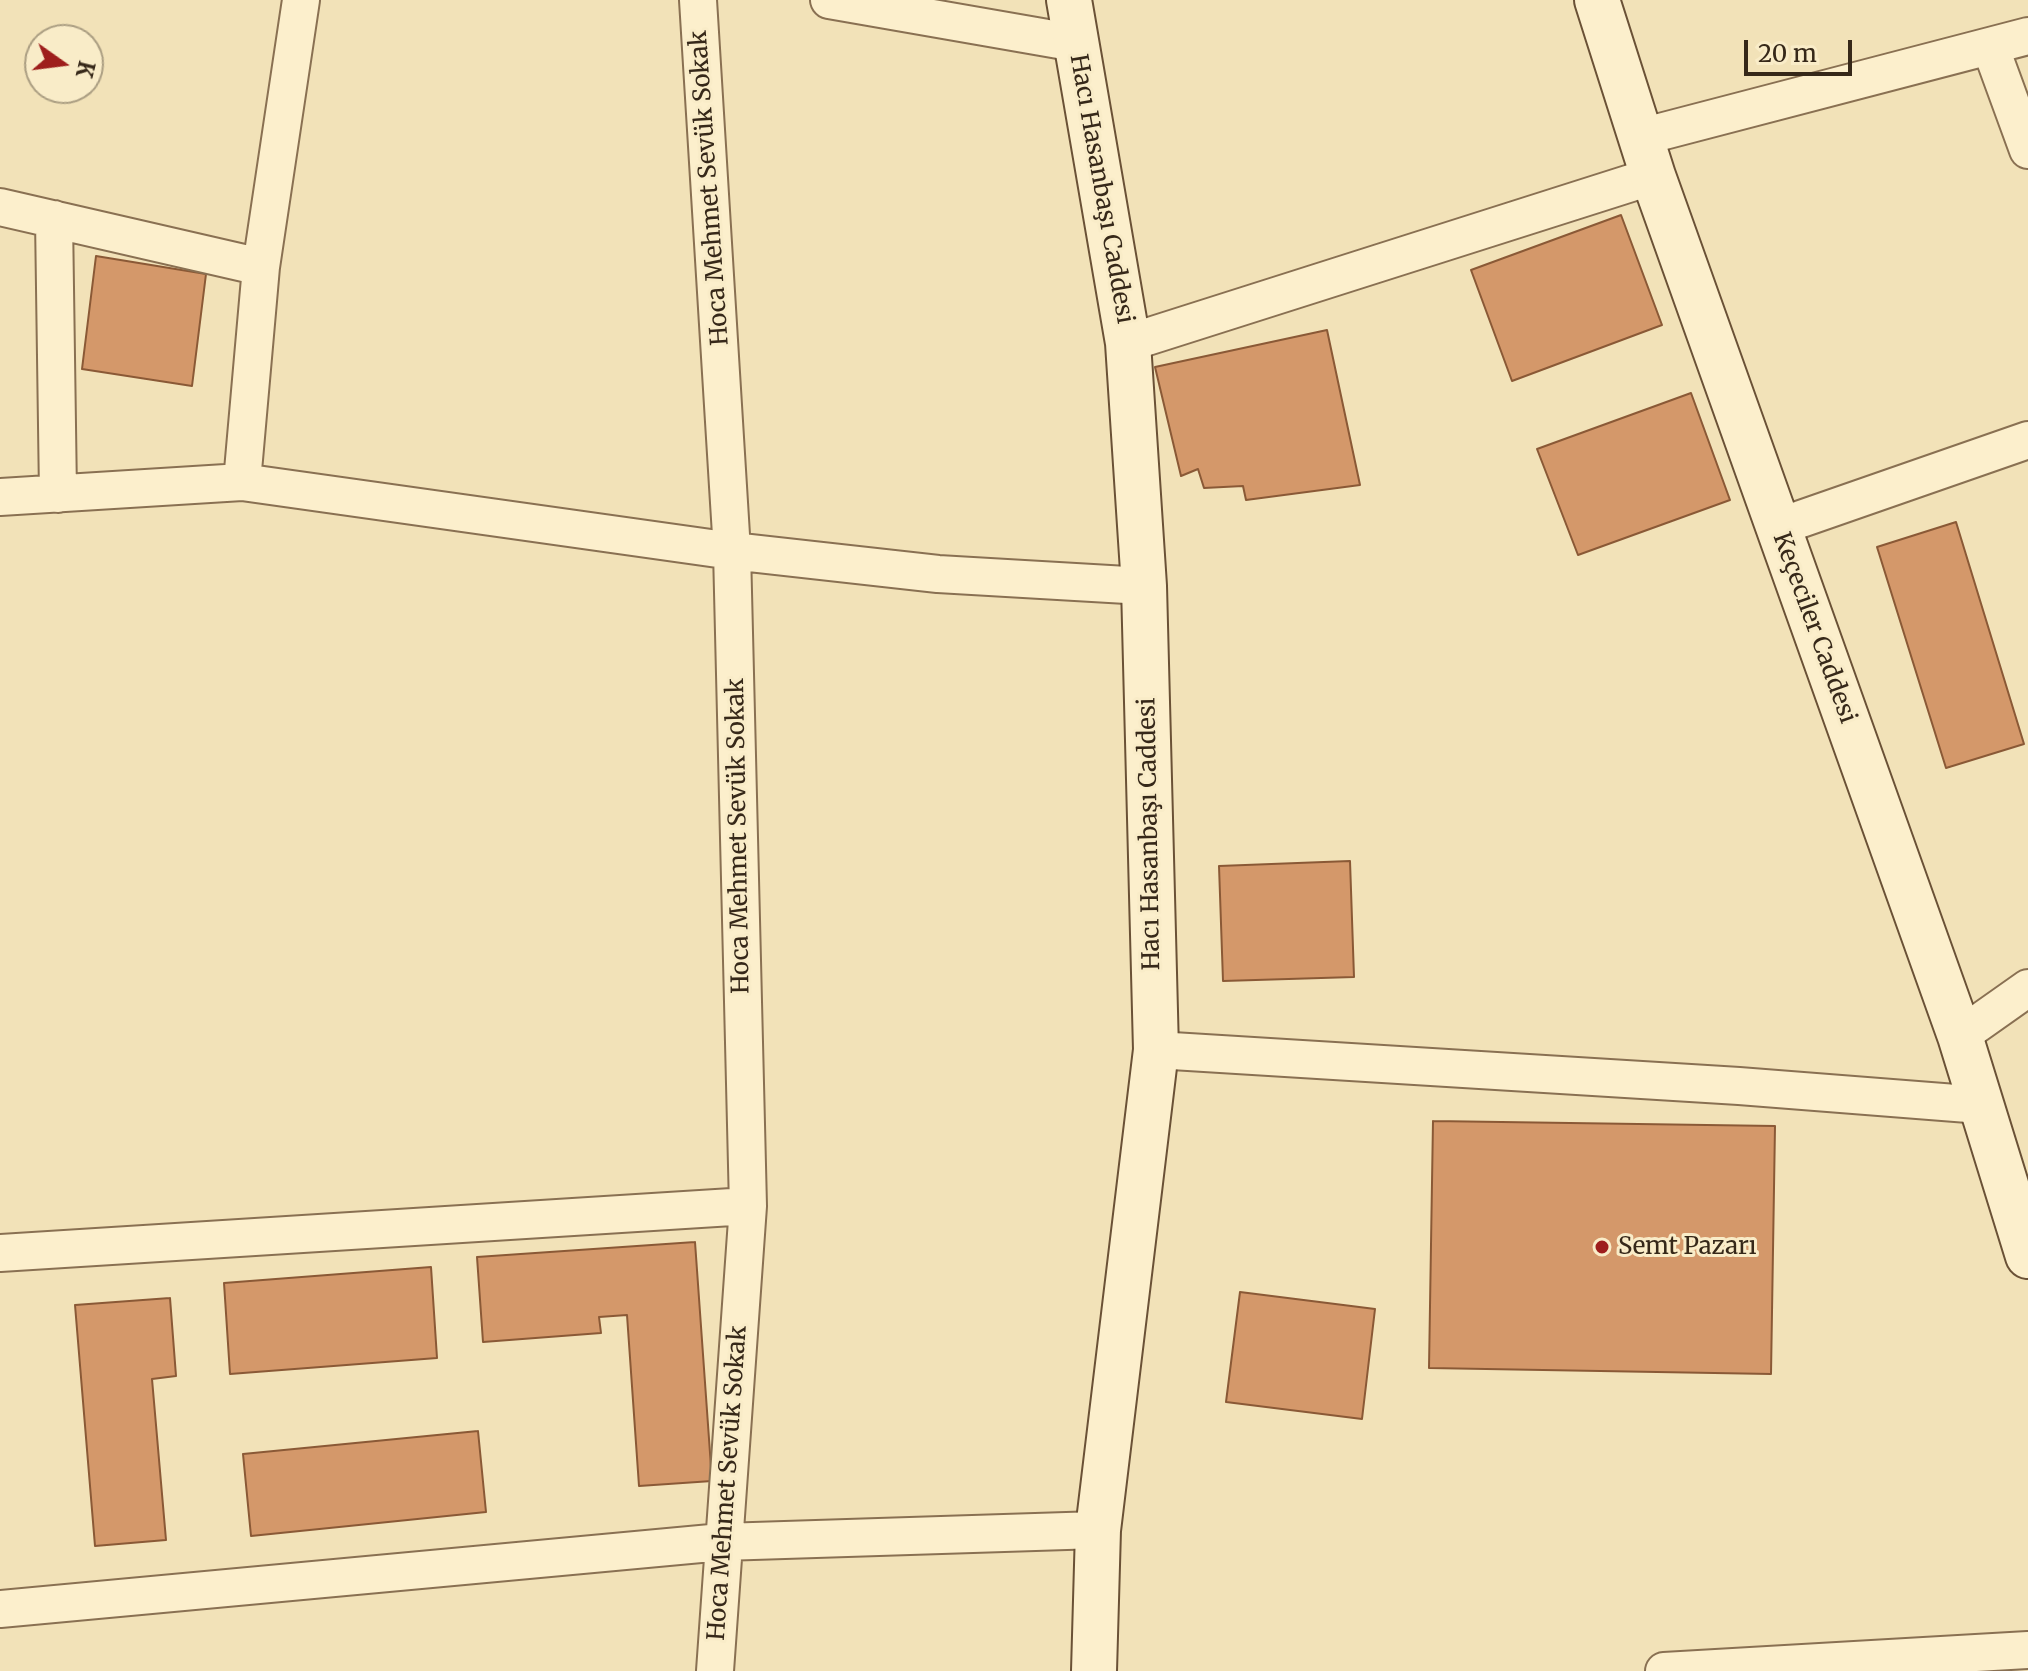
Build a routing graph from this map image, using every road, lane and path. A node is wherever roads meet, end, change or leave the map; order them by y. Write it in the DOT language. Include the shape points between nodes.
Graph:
graph roads {
  1 [pos="301,0"];
  2 [pos="698,0"];
  3 [pos="829,0"];
  4 [pos="1069,0"];
  5 [pos="1597,0"];
  6 [pos="2028,36"];
  7 [pos="1076,43"];
  8 [pos="1990,46"];
  9 [pos="2028,150"];
  10 [pos="1647,157"];
  11 [pos="0,207"];
  12 [pos="54,219"];
  13 [pos="261,267"];
  14 [pos="1128,343"];
  15 [pos="2028,440"];
  16 [pos="242,482"];
  17 [pos="58,494"];
  18 [pos="0,497"];
  19 [pos="1778,527"];
  20 [pos="732,551"];
  21 [pos="1144,586"];
  22 [pos="2028,988"];
  23 [pos="1960,1036"];
  24 [pos="1156,1050"];
  25 [pos="1981,1105"];
  26 [pos="748,1206"];
  27 [pos="0,1253"];
  28 [pos="2028,1256"];
  29 [pos="1098,1530"];
  30 [pos="722,1542"];
  31 [pos="0,1609"];
  32 [pos="2028,1650"];
  33 [pos="715,1671"];
  34 [pos="1094,1671"];
  35 [pos="1664,1671"];
  1 -- 13 [label="street"];
  2 -- 20 [label="street, Hoca Mehmet Sevük Sokak"];
  3 -- 7 [label="street"];
  4 -- 7 [label="street, Hacı Hasanbaşı Caddesi"];
  5 -- 10 [label="street, Keçeciler Caddesi"];
  6 -- 8 [label="street"];
  7 -- 14 [label="street, Hacı Hasanbaşı Caddesi"];
  8 -- 9 [label="street"];
  8 -- 10 [label="street"];
  10 -- 14 [label="street"];
  10 -- 19 [label="street, Keçeciler Caddesi"];
  11 -- 12 [label="street"];
  12 -- 13 [label="street"];
  12 -- 17 [label="street"];
  13 -- 16 [label="street"];
  14 -- 21 [label="street, Hacı Hasanbaşı Caddesi"];
  15 -- 19 [label="street"];
  16 -- 17 [label="street"];
  16 -- 20 [label="street"];
  17 -- 18 [label="street"];
  19 -- 23 [label="street, Keçeciler Caddesi"];
  20 -- 21 [label="street" via="938,574"];
  20 -- 26 [label="street, Hoca Mehmet Sevük Sokak"];
  21 -- 24 [label="street, Hacı Hasanbaşı Caddesi"];
  22 -- 23 [label="street"];
  23 -- 25 [label="street, Keçeciler Caddesi"];
  24 -- 25 [label="street"];
  24 -- 29 [label="street, Hacı Hasanbaşı Caddesi"];
  25 -- 28 [label="street, Keçeciler Caddesi"];
  26 -- 27 [label="street"];
  26 -- 30 [label="street, Hoca Mehmet Sevük Sokak"];
  29 -- 30 [label="street"];
  29 -- 34 [label="street, Hacı Hasanbaşı Caddesi"];
  30 -- 31 [label="street"];
  30 -- 33 [label="street, Hoca Mehmet Sevük Sokak"];
  32 -- 35 [label="street"];
}
